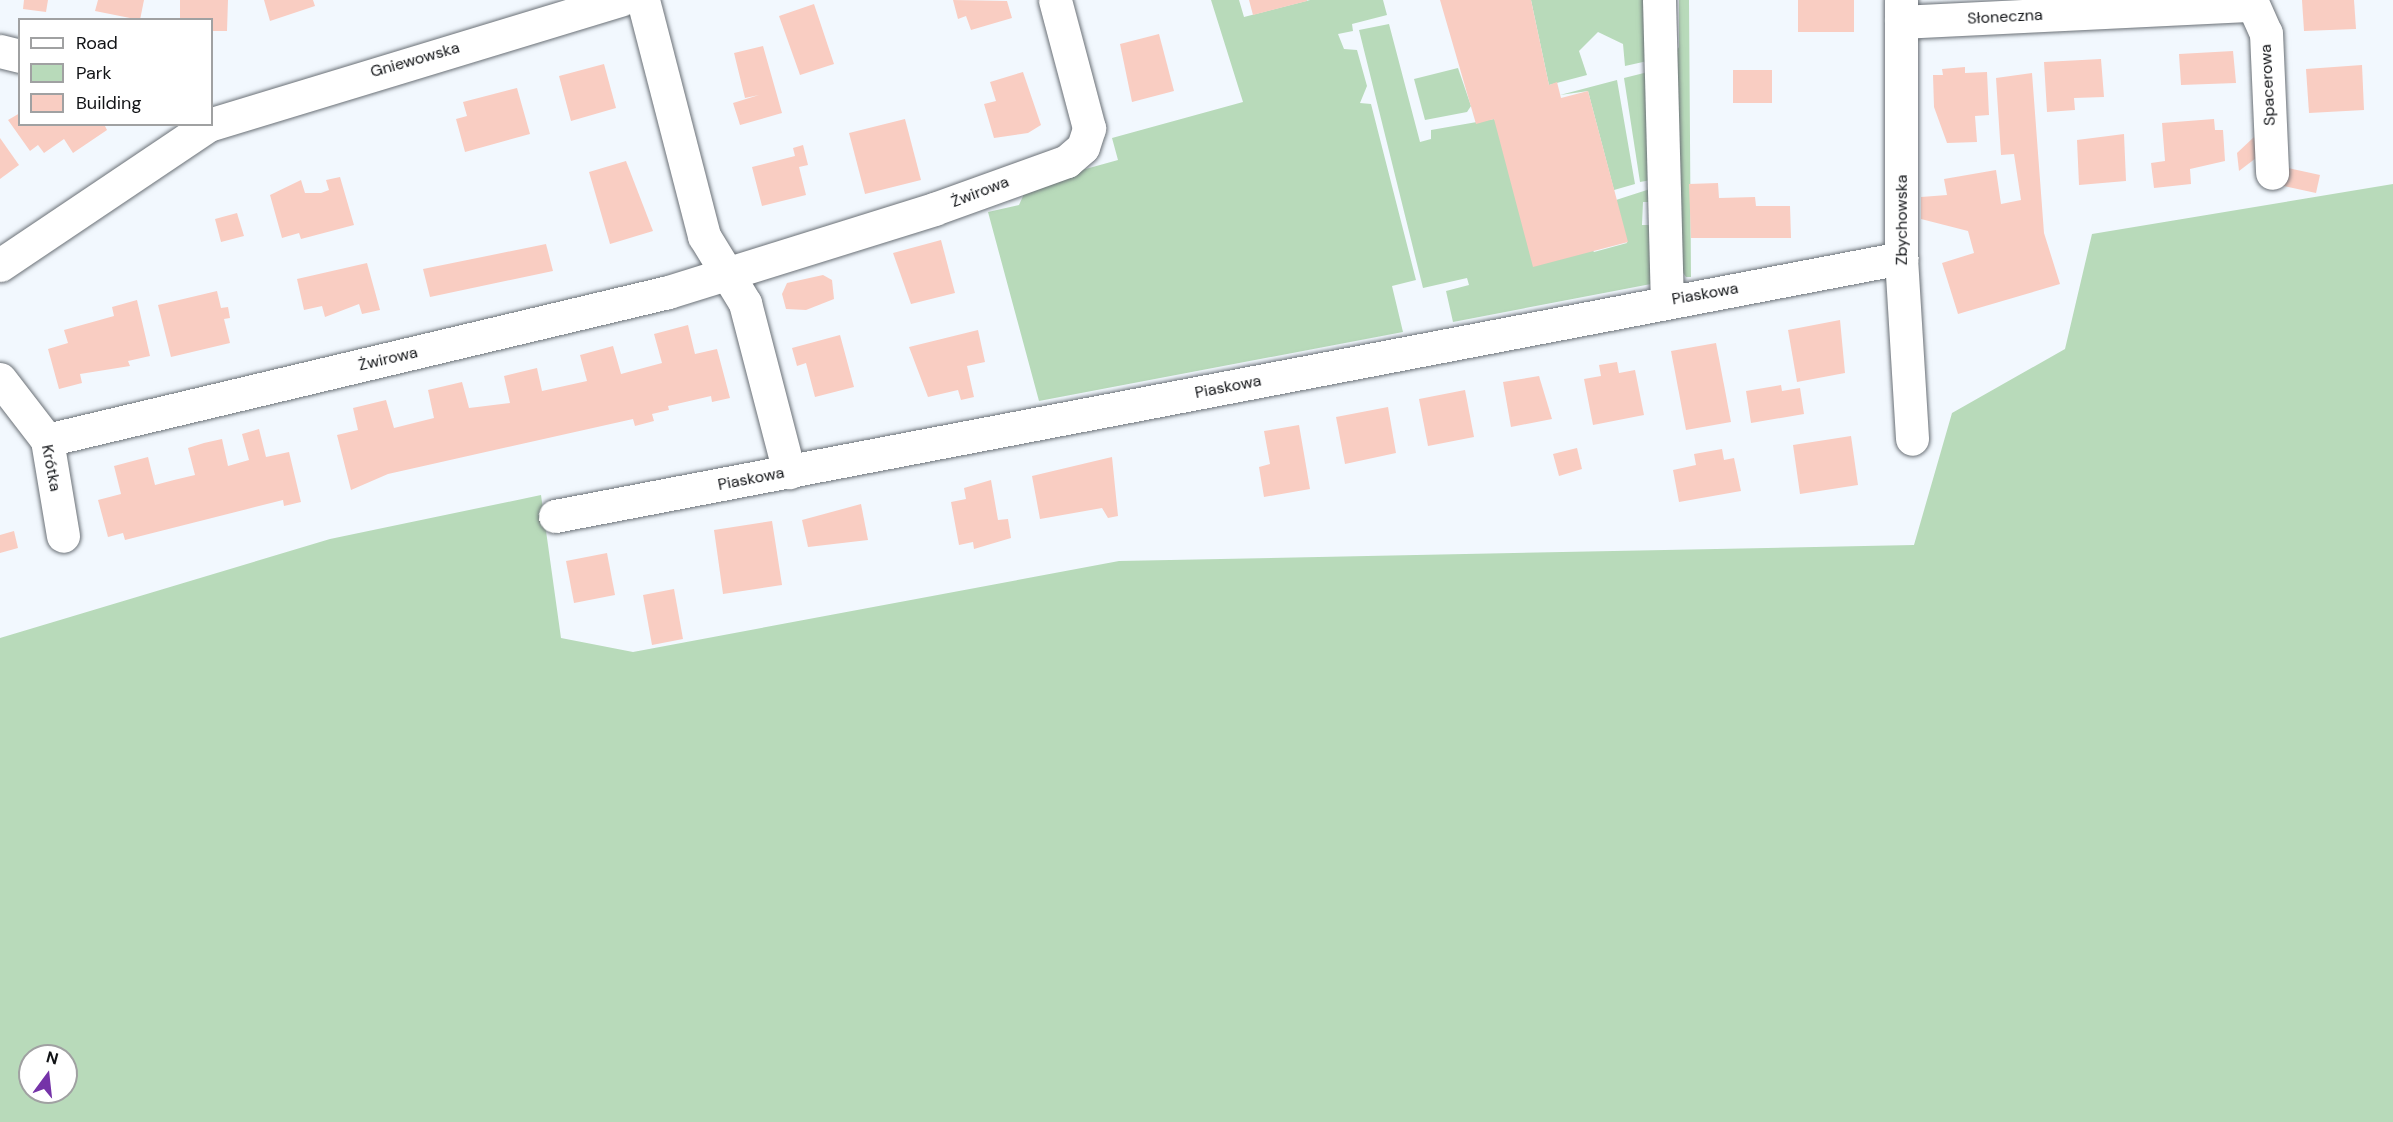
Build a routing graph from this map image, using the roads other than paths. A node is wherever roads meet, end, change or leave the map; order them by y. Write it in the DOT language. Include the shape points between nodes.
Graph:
graph roads {
  1 [pos="621,0"];
  2 [pos="643,0"];
  3 [pos="1055,0"];
  4 [pos="1659,0"];
  5 [pos="2252,2"];
  6 [pos="1901,11"];
  7 [pos="0,51"];
  8 [pos="18,56"];
  9 [pos="214,117"];
  10 [pos="201,126"];
  11 [pos="2272,173"];
  12 [pos="1901,258"];
  13 [pos="0,265"];
  14 [pos="727,273"];
  15 [pos="1667,301"];
  16 [pos="0,379"];
  17 [pos="1912,439"];
  18 [pos="47,440"];
  19 [pos="789,472"];
  20 [pos="555,516"];
  21 [pos="63,536"];
  1 -- 9 [label="street, Gniewowska"];
  2 -- 14 [label="street" via="704,236"];
  3 -- 14 [label="street, Żwirowa" via="1089,128 1083,147 1067,161 934,209"];
  4 -- 15 [label="street"];
  5 -- 6 [label="street, Słoneczna"];
  5 -- 11 [label="street, Spacerowa" via="2266,33"];
  6 -- 12 [label="street, Zbychowska"];
  7 -- 8 [label="street"];
  10 -- 13 [label="street, Gniewowska"];
  12 -- 15 [label="street, Piaskowa"];
  12 -- 17 [label="street, Zbychowska"];
  14 -- 18 [label="street, Żwirowa" via="668,292"];
  14 -- 19 [label="street" via="745,303"];
  15 -- 19 [label="street, Piaskowa"];
  16 -- 18 [label="street, Krótka"];
  18 -- 21 [label="street, Krótka"];
  19 -- 20 [label="street, Piaskowa"];
}
